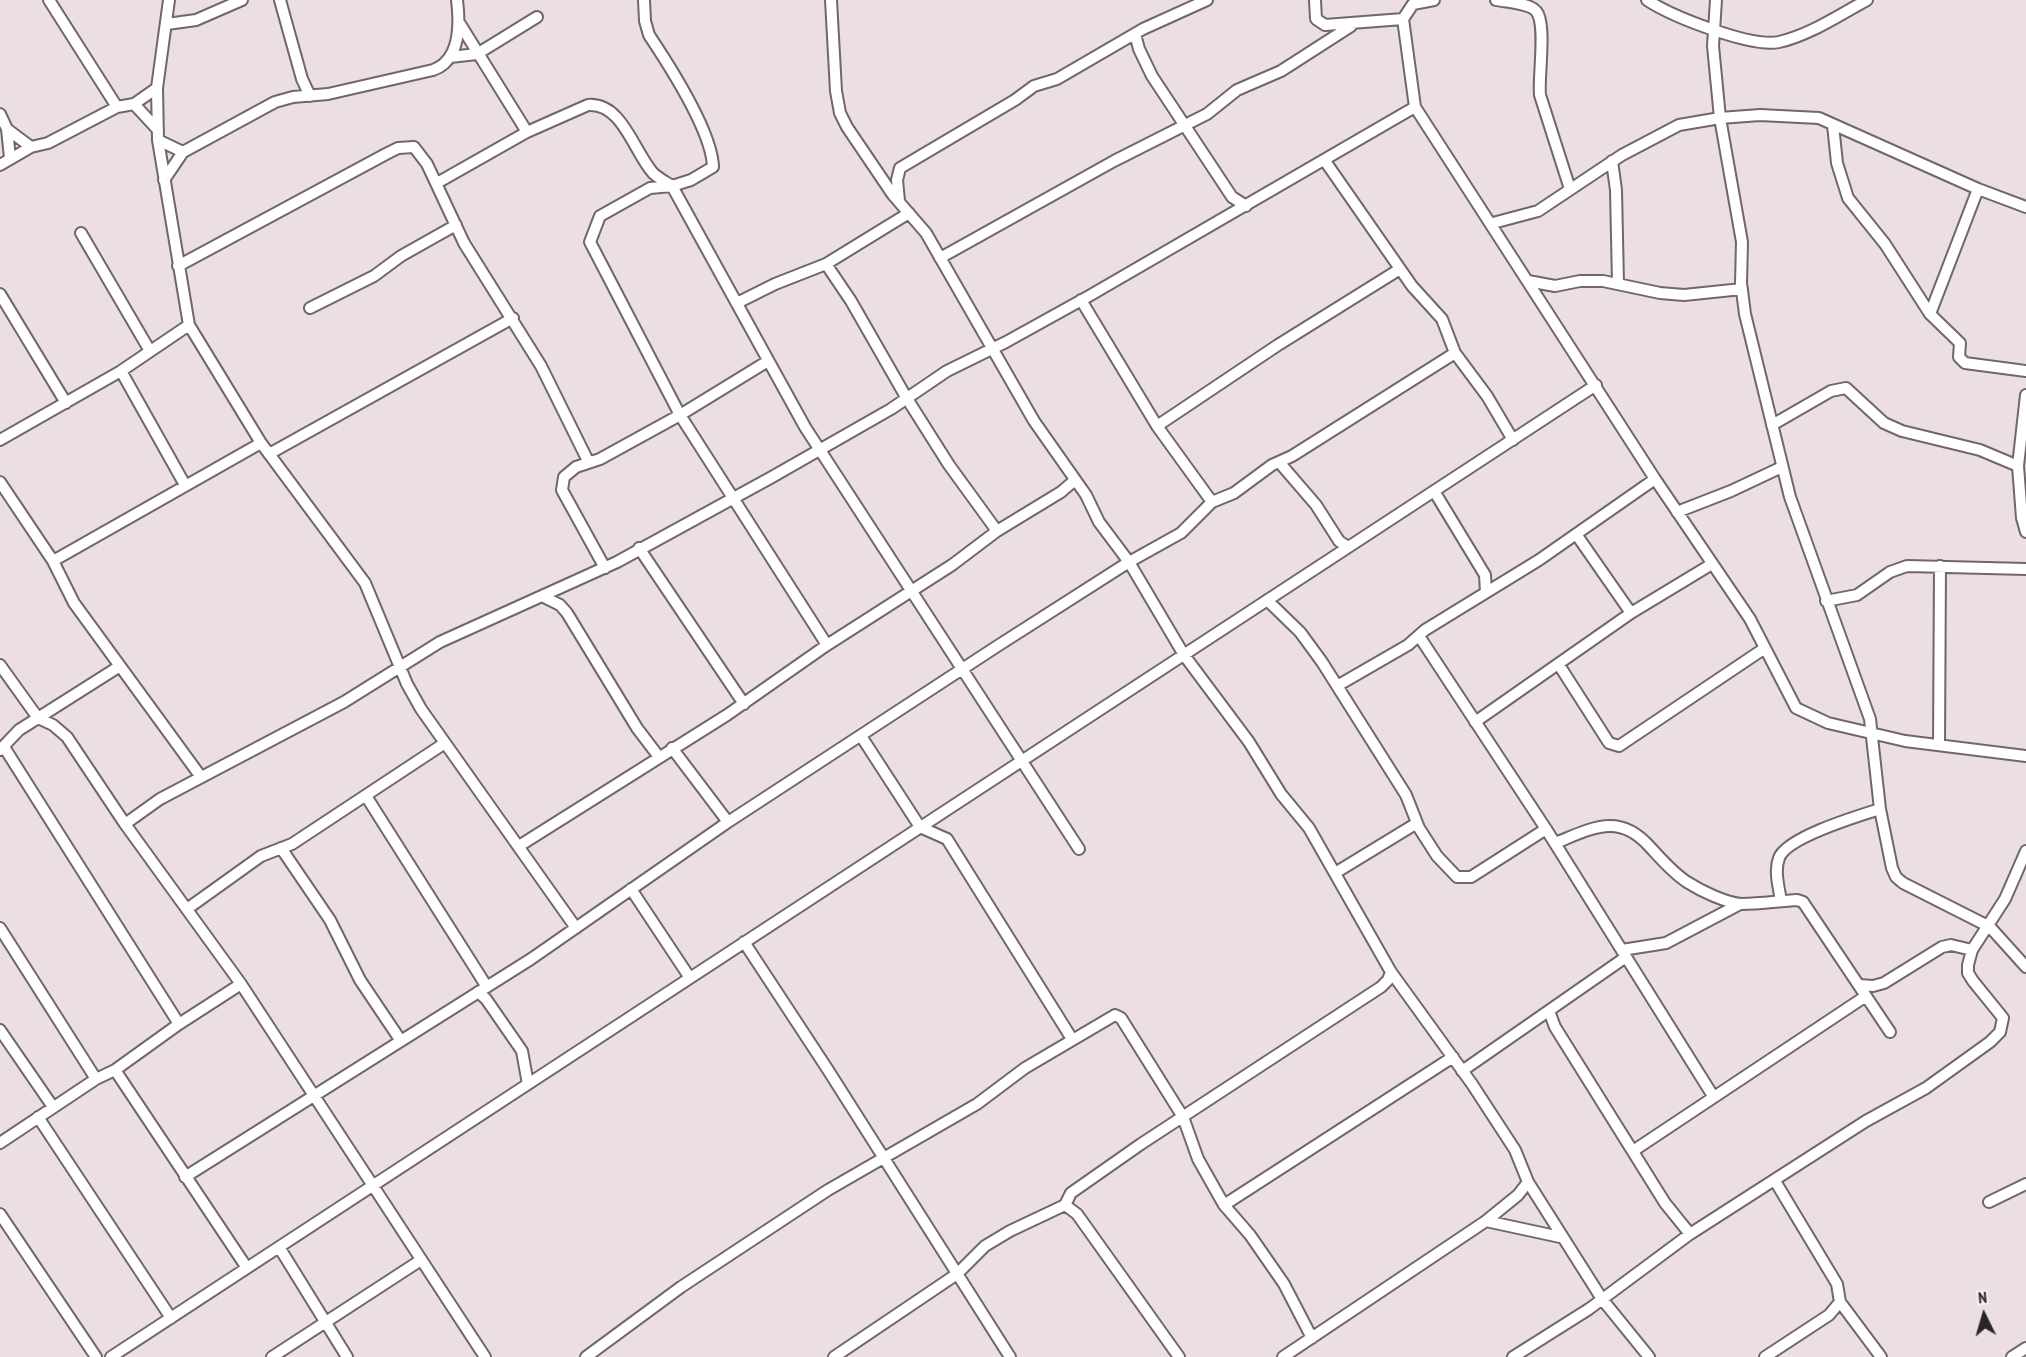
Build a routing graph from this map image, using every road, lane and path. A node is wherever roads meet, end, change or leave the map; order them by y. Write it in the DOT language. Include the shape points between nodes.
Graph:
graph roads {
  1 [pos="50,0"];
  2 [pos="169,0"];
  3 [pos="242,0"];
  4 [pos="280,0"];
  5 [pos="457,0"];
  6 [pos="644,0"];
  7 [pos="831,0"];
  8 [pos="1207,0"];
  9 [pos="1315,0"];
  10 [pos="1434,0"];
  11 [pos="1496,0"];
  12 [pos="1647,0"];
  13 [pos="1716,0"];
  14 [pos="1867,0"];
  15 [pos="1189,3"];
  16 [pos="1410,5"];
  17 [pos="537,17"];
  18 [pos="1404,19"];
  19 [pos="167,24"];
  20 [pos="460,24"];
  21 [pos="1353,24"];
  22 [pos="1713,29"];
  23 [pos="1135,34"];
  24 [pos="477,54"];
  25 [pos="450,57"];
  26 [pos="302,79"];
  27 [pos="157,88"];
  28 [pos="310,96"];
  29 [pos="286,98"];
  30 [pos="134,104"];
  31 [pos="1415,106"];
  32 [pos="117,107"];
  33 [pos="0,114"];
  34 [pos="1720,118"];
  35 [pos="1186,125"];
  36 [pos="1833,125"];
  37 [pos="7,129"];
  38 [pos="527,132"];
  39 [pos="158,135"];
  40 [pos="31,147"];
  41 [pos="183,152"];
  42 [pos="10,158"];
  43 [pos="1325,161"];
  44 [pos="1612,161"];
  45 [pos="0,165"];
  46 [pos="873,165"];
  47 [pos="900,168"];
  48 [pos="164,180"];
  49 [pos="437,183"];
  50 [pos="672,186"];
  51 [pos="1570,189"];
  52 [pos="1978,189"];
  53 [pos="1232,197"];
  54 [pos="899,201"];
  55 [pos="1246,206"];
  56 [pos="2026,207"];
  57 [pos="909,213"];
  58 [pos="1231,215"];
  59 [pos="1493,223"];
  60 [pos="456,225"];
  61 [pos="81,233"];
  62 [pos="940,258"];
  63 [pos="826,264"];
  64 [pos="178,266"];
  65 [pos="1400,269"];
  66 [pos="1528,281"];
  67 [pos="1618,284"];
  68 [pos="1554,286"];
  69 [pos="1742,290"];
  70 [pos="0,294"];
  71 [pos="1081,300"];
  72 [pos="737,303"];
  73 [pos="310,308"];
  74 [pos="1545,308"];
  75 [pos="1930,314"];
  76 [pos="513,318"];
  77 [pos="189,325"];
  78 [pos="992,349"];
  79 [pos="150,351"];
  80 [pos="1455,353"];
  81 [pos="768,361"];
  82 [pos="121,371"];
  83 [pos="2026,371"];
  84 [pos="1596,385"];
  85 [pos="2026,395"];
  86 [pos="906,397"];
  87 [pos="66,404"];
  88 [pos="680,415"];
  89 [pos="1772,425"];
  90 [pos="1156,426"];
  91 [pos="0,440"];
  92 [pos="1513,440"];
  93 [pos="261,443"];
  94 [pos="821,448"];
  95 [pos="269,454"];
  96 [pos="588,461"];
  97 [pos="1279,462"];
  98 [pos="2018,466"];
  99 [pos="1782,467"];
  100 [pos="1655,479"];
  101 [pos="1075,480"];
  102 [pos="0,482"];
  103 [pos="184,485"];
  104 [pos="1434,491"];
  105 [pos="730,498"];
  106 [pos="2024,499"];
  107 [pos="1212,502"];
  108 [pos="1677,512"];
  109 [pos="997,531"];
  110 [pos="2026,532"];
  111 [pos="1576,534"];
  112 [pos="1344,544"];
  113 [pos="639,548"];
  114 [pos="53,561"];
  115 [pos="1129,561"];
  116 [pos="1712,564"];
  117 [pos="1940,566"];
  118 [pos="605,567"];
  119 [pos="2026,570"];
  120 [pos="1485,575"];
  121 [pos="1502,582"];
  122 [pos="561,588"];
  123 [pos="912,591"];
  124 [pos="1486,592"];
  125 [pos="542,596"];
  126 [pos="1267,600"];
  127 [pos="1826,601"];
  128 [pos="560,605"];
  129 [pos="1631,613"];
  130 [pos="1419,636"];
  131 [pos="827,645"];
  132 [pos="1765,648"];
  133 [pos="1184,655"];
  134 [pos="0,665"];
  135 [pos="1559,665"];
  136 [pos="120,666"];
  137 [pos="399,667"];
  138 [pos="962,671"];
  139 [pos="1337,686"];
  140 [pos="744,704"];
  141 [pos="38,718"];
  142 [pos="1475,722"];
  143 [pos="1872,733"];
  144 [pos="861,736"];
  145 [pos="445,743"];
  146 [pos="1939,746"];
  147 [pos="672,748"];
  148 [pos="2,749"];
  149 [pos="2026,756"];
  150 [pos="659,757"];
  151 [pos="1023,761"];
  152 [pos="201,777"];
  153 [pos="366,796"];
  154 [pos="1880,809"];
  155 [pos="728,822"];
  156 [pos="1417,823"];
  157 [pos="125,824"];
  158 [pos="920,827"];
  159 [pos="1546,829"];
  160 [pos="1556,843"];
  161 [pos="519,846"];
  162 [pos="281,848"];
  163 [pos="1079,849"];
  164 [pos="2026,851"];
  165 [pos="1335,873"];
  166 [pos="631,889"];
  167 [pos="1781,901"];
  168 [pos="1740,904"];
  169 [pos="187,909"];
  170 [pos="1990,927"];
  171 [pos="0,928"];
  172 [pos="576,928"];
  173 [pos="744,942"];
  174 [pos="1972,950"];
  175 [pos="1624,953"];
  176 [pos="2026,967"];
  177 [pos="1391,972"];
  178 [pos="690,978"];
  179 [pos="241,984"];
  180 [pos="1859,985"];
  181 [pos="482,990"];
  182 [pos="1866,996"];
  183 [pos="1549,1011"];
  184 [pos="178,1024"];
  185 [pos="0,1030"];
  186 [pos="1890,1032"];
  187 [pos="1072,1039"];
  188 [pos="401,1041"];
  189 [pos="1454,1058"];
  190 [pos="115,1070"];
  191 [pos="1462,1071"];
  192 [pos="96,1078"];
  193 [pos="528,1084"];
  194 [pos="314,1095"];
  195 [pos="1713,1096"];
  196 [pos="52,1107"];
  197 [pos="38,1117"];
  198 [pos="1183,1117"];
  199 [pos="0,1143"];
  200 [pos="1633,1151"];
  201 [pos="882,1158"];
  202 [pos="185,1178"];
  203 [pos="1775,1181"];
  204 [pos="1528,1182"];
  205 [pos="2026,1184"];
  206 [pos="373,1186"];
  207 [pos="1082,1187"];
  208 [pos="1989,1202"];
  209 [pos="1065,1205"];
  210 [pos="1224,1205"];
  211 [pos="0,1214"];
  212 [pos="1077,1214"];
  213 [pos="1486,1221"];
  214 [pos="1690,1234"];
  215 [pos="1560,1237"];
  216 [pos="279,1247"];
  217 [pos="422,1260"];
  218 [pos="247,1268"];
  219 [pos="957,1274"];
  220 [pos="1602,1299"];
  221 [pos="1840,1302"];
  222 [pos="171,1318"];
  223 [pos="327,1321"];
  224 [pos="1312,1338"];
  225 [pos="2026,1348"];
  226 [pos="96,1357"];
  227 [pos="111,1357"];
  228 [pos="272,1357"];
  229 [pos="347,1357"];
  230 [pos="485,1357"];
  231 [pos="586,1357"];
  232 [pos="834,1357"];
  233 [pos="1010,1357"];
  234 [pos="1179,1357"];
  235 [pos="1283,1357"];
  236 [pos="1513,1357"];
  237 [pos="1648,1357"];
  238 [pos="1765,1357"];
  239 [pos="1881,1357"];
  240 [pos="2012,1357"];
  1 -- 32 [label="street"];
  2 -- 19 [label="street"];
  3 -- 19 [label="street" via="196,20"];
  4 -- 26 [label="street"];
  5 -- 20 [label="street"];
  6 -- 50 [label="street" via="649,35 704,131 712,158 713,167"];
  7 -- 46 [label="street" via="838,106"];
  8 -- 15 [label="street"];
  9 -- 21 [label="street" via="1319,23"];
  10 -- 16 [label="street"];
  11 -- 51 [label="street" via="1530,8 1540,19 1540,95"];
  12 -- 22 [label="street"];
  13 -- 22 [label="street"];
  14 -- 22 [label="street" via="1781,42 1759,42"];
  15 -- 23 [label="street"];
  16 -- 18 [label="street"];
  17 -- 24 [label="street"];
  18 -- 21 [label="street"];
  18 -- 31 [label="street"];
  19 -- 27 [label="street"];
  20 -- 24 [label="street"];
  20 -- 25 [label="street"];
  21 -- 35 [label="street" via="1273,75 1238,90"];
  22 -- 34 [label="street"];
  23 -- 35 [label="street" via="1152,76"];
  23 -- 47 [label="street" via="1057,79 1034,86"];
  24 -- 25 [label="street"];
  24 -- 38 [label="street"];
  25 -- 28 [label="street" via="433,70"];
  26 -- 28 [label="street"];
  26 -- 29 [label="street"];
  27 -- 30 [label="street"];
  27 -- 39 [label="street"];
  28 -- 29 [label="street"];
  29 -- 41 [label="street"];
  30 -- 32 [label="street"];
  30 -- 39 [label="street"];
  31 -- 43 [label="street"];
  31 -- 59 [label="street"];
  32 -- 40 [label="street" via="48,143"];
  33 -- 37 [label="street"];
  34 -- 36 [label="street" via="1813,117"];
  34 -- 44 [label="street" via="1679,125"];
  34 -- 69 [label="street" via="1742,242"];
  35 -- 53 [label="street"];
  35 -- 62 [label="street"];
  36 -- 52 [label="street"];
  36 -- 75 [label="street" via="1848,198 1885,244"];
  37 -- 40 [label="street"];
  37 -- 42 [label="street"];
  38 -- 49 [label="street"];
  38 -- 50 [label="street" via="588,105 604,106 618,118 654,175"];
  39 -- 41 [label="street"];
  39 -- 48 [label="street"];
  40 -- 42 [label="street"];
  41 -- 48 [label="street"];
  42 -- 45 [label="street"];
  43 -- 55 [label="street"];
  43 -- 65 [label="street"];
  44 -- 51 [label="street"];
  44 -- 67 [label="street" via="1617,190"];
  46 -- 47 [label="street" via="880,169"];
  46 -- 54 [label="street"];
  47 -- 54 [label="street"];
  48 -- 64 [label="street"];
  49 -- 60 [label="street"];
  49 -- 64 [label="street" via="419,151 414,147 398,148"];
  50 -- 72 [label="street"];
  50 -- 88 [label="street" via="650,188 600,216 591,242"];
  51 -- 59 [label="street" via="1538,211"];
  52 -- 56 [label="street"];
  52 -- 75 [label="street"];
  53 -- 55 [label="street"];
  53 -- 58 [label="street"];
  54 -- 57 [label="street"];
  55 -- 58 [label="street"];
  57 -- 62 [label="street"];
  57 -- 63 [label="street"];
  58 -- 71 [label="street"];
  59 -- 66 [label="street"];
  60 -- 73 [label="street" via="374,276"];
  60 -- 76 [label="street"];
  61 -- 79 [label="street"];
  62 -- 78 [label="street"];
  63 -- 72 [label="street"];
  63 -- 86 [label="street" via="852,301"];
  64 -- 77 [label="street"];
  65 -- 80 [label="street" via="1442,319"];
  65 -- 90 [label="street"];
  66 -- 68 [label="street"];
  66 -- 74 [label="street"];
  67 -- 68 [label="street" via="1580,281"];
  67 -- 69 [label="street" via="1684,295"];
  68 -- 74 [label="street"];
  69 -- 89 [label="street"];
  70 -- 87 [label="street"];
  71 -- 78 [label="street"];
  71 -- 90 [label="street"];
  72 -- 81 [label="street"];
  74 -- 84 [label="street"];
  75 -- 83 [label="street" via="1960,343 1959,357 1965,363"];
  76 -- 95 [label="street"];
  76 -- 96 [label="street"];
  77 -- 79 [label="street"];
  77 -- 93 [label="street"];
  78 -- 86 [label="street" via="946,370"];
  78 -- 101 [label="street" via="1034,421"];
  79 -- 82 [label="street"];
  80 -- 92 [label="street"];
  80 -- 97 [label="street"];
  81 -- 88 [label="street"];
  81 -- 94 [label="street"];
  82 -- 87 [label="street"];
  82 -- 103 [label="street"];
  84 -- 92 [label="street"];
  84 -- 100 [label="street"];
  85 -- 98 [label="street"];
  86 -- 94 [label="street"];
  86 -- 109 [label="street"];
  87 -- 91 [label="street"];
  88 -- 96 [label="street" via="600,459"];
  88 -- 105 [label="street"];
  89 -- 98 [label="street" via="1831,391 1846,388 1884,423 1980,450"];
  89 -- 99 [label="street"];
  90 -- 107 [label="street"];
  92 -- 104 [label="street"];
  93 -- 95 [label="street"];
  93 -- 103 [label="street"];
  94 -- 105 [label="street"];
  94 -- 123 [label="street"];
  95 -- 137 [label="street" via="365,583"];
  96 -- 118 [label="street" via="568,472 561,484"];
  97 -- 107 [label="street" via="1234,493"];
  97 -- 112 [label="street"];
  98 -- 106 [label="street"];
  99 -- 108 [label="street"];
  99 -- 127 [label="street"];
  100 -- 108 [label="street"];
  100 -- 111 [label="street"];
  101 -- 109 [label="street"];
  101 -- 115 [label="street" via="1099,522"];
  102 -- 114 [label="street"];
  103 -- 114 [label="street"];
  104 -- 112 [label="street"];
  104 -- 120 [label="street"];
  105 -- 113 [label="street"];
  105 -- 131 [label="street"];
  106 -- 110 [label="street" via="2022,518"];
  107 -- 115 [label="street" via="1181,533"];
  108 -- 116 [label="street"];
  109 -- 123 [label="street"];
  111 -- 121 [label="street"];
  111 -- 129 [label="street"];
  112 -- 126 [label="street" via="1337,555"];
  113 -- 118 [label="street"];
  113 -- 140 [label="street"];
  114 -- 136 [label="street" via="74,603"];
  115 -- 133 [label="street"];
  115 -- 138 [label="street"];
  116 -- 129 [label="street"];
  116 -- 132 [label="street"];
  117 -- 119 [label="street"];
  117 -- 127 [label="street" via="1899,568 1857,595"];
  117 -- 146 [label="street"];
  118 -- 122 [label="street"];
  120 -- 121 [label="street"];
  120 -- 124 [label="street"];
  121 -- 124 [label="street"];
  122 -- 125 [label="street"];
  122 -- 128 [label="street"];
  123 -- 131 [label="street"];
  123 -- 138 [label="street"];
  124 -- 130 [label="street"];
  125 -- 128 [label="street"];
  125 -- 137 [label="street" via="440,642"];
  126 -- 133 [label="street"];
  126 -- 139 [label="street" via="1309,643"];
  127 -- 143 [label="street" via="1864,700"];
  128 -- 150 [label="street"];
  129 -- 135 [label="street"];
  130 -- 139 [label="street"];
  130 -- 142 [label="street"];
  131 -- 140 [label="street"];
  132 -- 135 [label="street" via="1619,746 1609,743"];
  132 -- 143 [label="street" via="1796,708 1828,723"];
  133 -- 151 [label="street"];
  133 -- 165 [label="street" via="1309,828"];
  134 -- 141 [label="street"];
  135 -- 142 [label="street"];
  136 -- 141 [label="street"];
  136 -- 152 [label="street"];
  137 -- 145 [label="street"];
  137 -- 152 [label="street" via="344,702"];
  138 -- 144 [label="street"];
  138 -- 151 [label="street"];
  139 -- 156 [label="street" via="1406,795"];
  140 -- 147 [label="street"];
  141 -- 148 [label="street"];
  141 -- 157 [label="street" via="66,737"];
  142 -- 159 [label="street"];
  143 -- 146 [label="street"];
  143 -- 154 [label="street"];
  144 -- 155 [label="street"];
  144 -- 158 [label="street"];
  145 -- 153 [label="street"];
  145 -- 161 [label="street"];
  146 -- 149 [label="street"];
  147 -- 150 [label="street"];
  147 -- 155 [label="street"];
  148 -- 184 [label="street"];
  150 -- 161 [label="street"];
  151 -- 158 [label="street"];
  151 -- 163 [label="street"];
  152 -- 157 [label="street"];
  153 -- 162 [label="street"];
  153 -- 181 [label="street"];
  154 -- 167 [label="street" via="1834,824 1780,855 1777,864"];
  154 -- 170 [label="street" via="1896,877"];
  155 -- 166 [label="street"];
  156 -- 159 [label="street" via="1437,856 1463,879 1509,855"];
  156 -- 165 [label="street"];
  157 -- 169 [label="street"];
  158 -- 173 [label="street"];
  158 -- 187 [label="street" via="947,839"];
  159 -- 160 [label="street"];
  160 -- 168 [label="street" via="1609,825 1625,828 1688,882"];
  160 -- 175 [label="street"];
  161 -- 172 [label="street"];
  162 -- 169 [label="street" via="261,856"];
  162 -- 188 [label="street" via="330,920 360,980"];
  164 -- 170 [label="street"];
  165 -- 177 [label="street"];
  166 -- 172 [label="street"];
  166 -- 178 [label="street"];
  167 -- 168 [label="street"];
  167 -- 180 [label="street" via="1797,900 1810,909"];
  168 -- 175 [label="street" via="1666,943"];
  169 -- 179 [label="street"];
  170 -- 174 [label="street"];
  170 -- 176 [label="street"];
  171 -- 192 [label="street"];
  172 -- 181 [label="street"];
  173 -- 178 [label="street"];
  173 -- 201 [label="street"];
  174 -- 180 [label="street" via="1942,947 1884,983"];
  174 -- 203 [label="street" via="1968,973 2003,1018 2000,1032 1926,1088 1866,1121"];
  175 -- 183 [label="street"];
  175 -- 195 [label="street"];
  177 -- 189 [label="street"];
  177 -- 198 [label="street" via="1381,987"];
  178 -- 193 [label="street"];
  179 -- 184 [label="street"];
  179 -- 194 [label="street"];
  180 -- 182 [label="street"];
  181 -- 188 [label="street"];
  181 -- 193 [label="street" via="522,1051"];
  182 -- 186 [label="street"];
  182 -- 195 [label="street"];
  183 -- 191 [label="street"];
  183 -- 200 [label="street" via="1555,1027"];
  184 -- 190 [label="street"];
  185 -- 196 [label="street"];
  187 -- 198 [label="street" via="1109,1016 1121,1018"];
  187 -- 201 [label="street" via="1024,1068 977,1104"];
  188 -- 194 [label="street"];
  189 -- 191 [label="street"];
  189 -- 210 [label="street"];
  190 -- 192 [label="street"];
  190 -- 202 [label="street"];
  191 -- 204 [label="street" via="1515,1150"];
  192 -- 196 [label="street"];
  193 -- 206 [label="street"];
  194 -- 202 [label="street"];
  194 -- 206 [label="street"];
  195 -- 200 [label="street"];
  196 -- 197 [label="street"];
  197 -- 199 [label="street"];
  197 -- 222 [label="street"];
  198 -- 207 [label="street"];
  198 -- 210 [label="street" via="1198,1159"];
  200 -- 214 [label="street" via="1665,1203"];
  201 -- 219 [label="street"];
  201 -- 231 [label="street" via="709,1269"];
  202 -- 218 [label="street"];
  203 -- 214 [label="street"];
  203 -- 221 [label="street" via="1837,1284"];
  204 -- 213 [label="street"];
  204 -- 215 [label="street"];
  205 -- 208 [label="street"];
  206 -- 216 [label="street"];
  206 -- 217 [label="street"];
  207 -- 209 [label="street" via="1071,1193"];
  207 -- 212 [label="street" via="1076,1200"];
  209 -- 212 [label="street"];
  209 -- 219 [label="street" via="985,1246"];
  210 -- 224 [label="street" via="1277,1274"];
  211 -- 226 [label="street"];
  212 -- 234 [label="street"];
  213 -- 215 [label="street"];
  213 -- 224 [label="street"];
  214 -- 220 [label="street"];
  215 -- 220 [label="street"];
  216 -- 218 [label="street"];
  216 -- 223 [label="street"];
  217 -- 223 [label="street"];
  217 -- 230 [label="street"];
  218 -- 222 [label="street"];
  219 -- 232 [label="street"];
  219 -- 233 [label="street"];
  220 -- 236 [label="street"];
  220 -- 237 [label="street"];
  221 -- 238 [label="street" via="1830,1315"];
  221 -- 239 [label="street"];
  222 -- 227 [label="street"];
  223 -- 228 [label="street"];
  223 -- 229 [label="street"];
  224 -- 235 [label="street"];
  225 -- 240 [label="street"];
}
